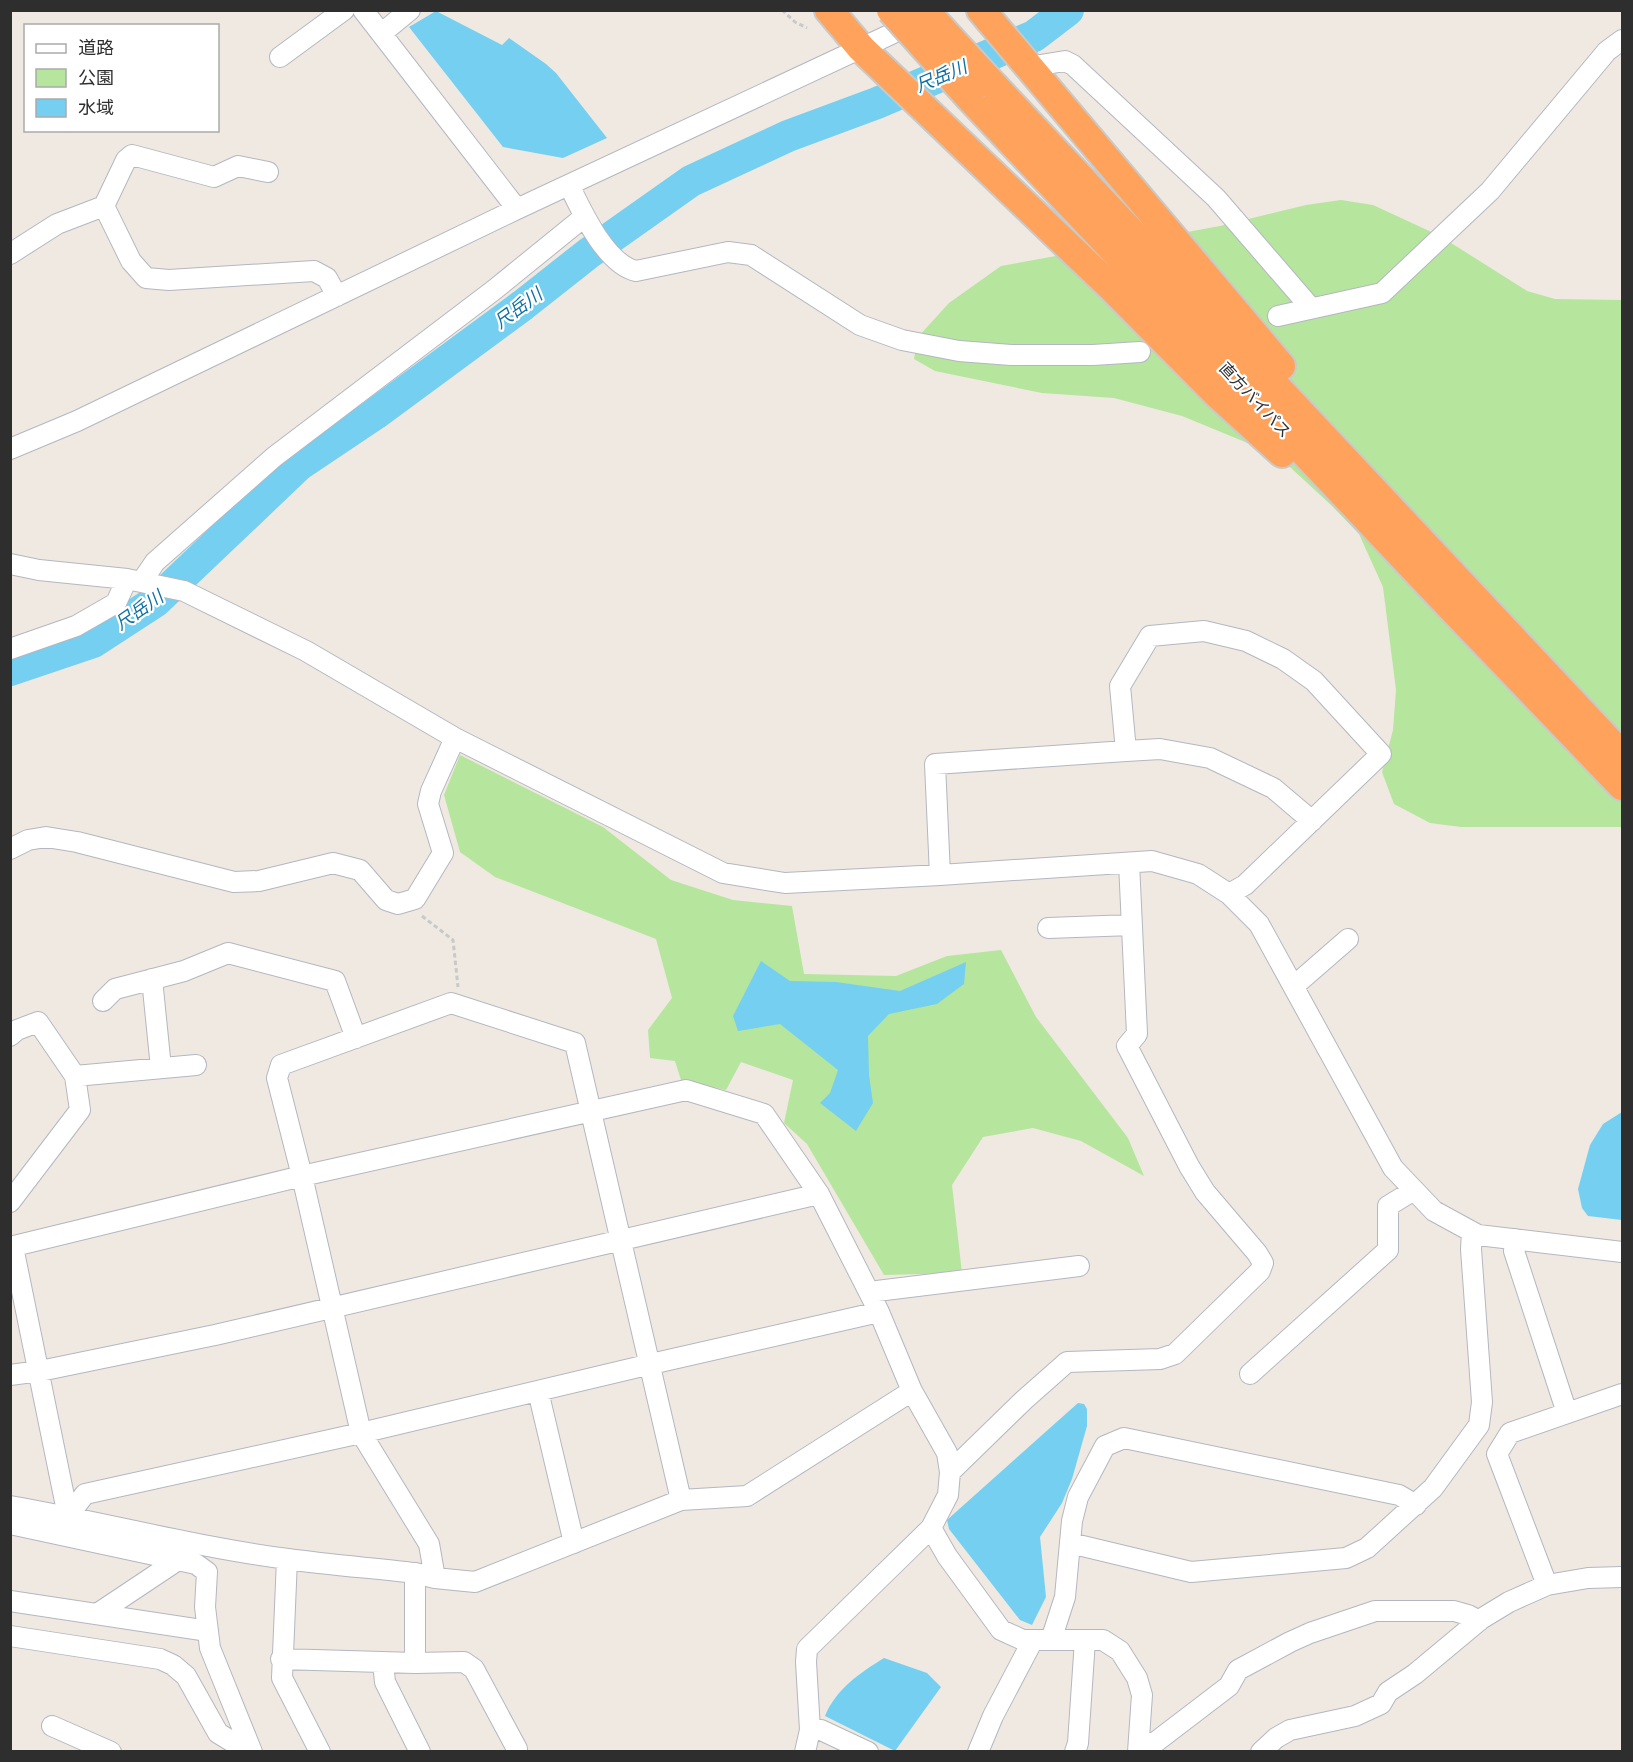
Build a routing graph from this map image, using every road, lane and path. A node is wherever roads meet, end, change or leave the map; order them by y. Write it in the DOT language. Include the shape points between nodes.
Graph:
graph roads {
  1 [pos="344,10"];
  2 [pos="363,10"];
  3 [pos="410,10"];
  4 [pos="782,10"];
  5 [pos="829,10"];
  6 [pos="891,10"];
  7 [pos="924,10"];
  8 [pos="941,10"];
  9 [pos="981,10"];
  10 [pos="807,28"];
  11 [pos="382,33"];
  12 [pos="1623,40"];
  13 [pos="861,48"];
  14 [pos="280,58"];
  15 [pos="1028,67"];
  16 [pos="983,92"];
  17 [pos="268,172"];
  18 [pos="569,185"];
  19 [pos="104,206"];
  20 [pos="517,208"];
  21 [pos="584,217"];
  22 [pos="10,254"];
  23 [pos="337,296"];
  24 [pos="1311,308"];
  25 [pos="1278,316"];
  26 [pos="1140,352"];
  27 [pos="10,449"];
  28 [pos="10,564"];
  29 [pos="138,581"];
  30 [pos="1449,588"];
  31 [pos="10,649"];
  32 [pos="455,738"];
  33 [pos="1126,750"];
  34 [pos="1623,755"];
  35 [pos="1623,786"];
  36 [pos="1312,821"];
  37 [pos="10,849"];
  38 [pos="1129,862"];
  39 [pos="940,875"];
  40 [pos="1229,894"];
  41 [pos="403,903"];
  42 [pos="1132,925"];
  43 [pos="1048,928"];
  44 [pos="1348,939"];
  45 [pos="153,979"];
  46 [pos="1294,986"];
  47 [pos="103,1001"];
  48 [pos="460,1006"];
  49 [pos="10,1036"];
  50 [pos="356,1038"];
  51 [pos="196,1065"];
  52 [pos="161,1068"];
  53 [pos="75,1076"];
  54 [pos="591,1111"];
  55 [pos="302,1176"];
  56 [pos="1414,1190"];
  57 [pos="819,1194"];
  58 [pos="10,1202"];
  59 [pos="1472,1232"];
  60 [pos="1515,1239"];
  61 [pos="621,1241"];
  62 [pos="12,1247"];
  63 [pos="1623,1252"];
  64 [pos="1079,1266"];
  65 [pos="869,1293"];
  66 [pos="332,1306"];
  67 [pos="879,1312"];
  68 [pos="651,1364"];
  69 [pos="40,1371"];
  70 [pos="1250,1374"];
  71 [pos="10,1375"];
  72 [pos="912,1390"];
  73 [pos="538,1391"];
  74 [pos="1623,1394"];
  75 [pos="1567,1413"];
  76 [pos="361,1433"];
  77 [pos="950,1472"];
  78 [pos="681,1500"];
  79 [pos="1416,1505"];
  80 [pos="10,1506"];
  81 [pos="68,1516"];
  82 [pos="36,1520"];
  83 [pos="10,1524"];
  84 [pos="931,1528"];
  85 [pos="574,1543"];
  86 [pos="1070,1543"];
  87 [pos="287,1559"];
  88 [pos="178,1560"];
  89 [pos="415,1573"];
  90 [pos="1623,1577"];
  91 [pos="435,1578"];
  92 [pos="1547,1585"];
  93 [pos="10,1601"];
  94 [pos="97,1614"];
  95 [pos="1479,1621"];
  96 [pos="208,1631"];
  97 [pos="10,1636"];
  98 [pos="1042,1640"];
  99 [pos="1085,1640"];
  100 [pos="281,1659"];
  101 [pos="383,1663"];
  102 [pos="415,1663"];
  103 [pos="52,1726"];
  104 [pos="810,1730"];
  105 [pos="1139,1750"];
  106 [pos="111,1752"];
  107 [pos="251,1752"];
  108 [pos="320,1752"];
  109 [pos="420,1752"];
  110 [pos="516,1752"];
  111 [pos="805,1752"];
  112 [pos="868,1752"];
  113 [pos="978,1752"];
  114 [pos="1075,1752"];
  115 [pos="1261,1752"];
  1 -- 14 [label="street"];
  2 -- 11 [label="street"];
  3 -- 11 [label="street"];
  4 -- 10 [label="path"];
  5 -- 13 [label="highway"];
  6 -- 16 [label="highway, 直方バイパス, bridge"];
  7 -- 16 [label="highway, 直方バイパス, bridge"];
  8 -- 13 [label="street"];
  9 -- 15 [label="highway"];
  11 -- 20 [label="street"];
  12 -- 24 [label="street" via="1607,51 1490,191 1382,293"];
  13 -- 18 [label="street"];
  13 -- 30 [label="highway" via="1217,394"];
  15 -- 24 [label="street" via="1065,61 1073,65 1216,198"];
  15 -- 30 [label="highway" via="1353,450"];
  16 -- 30 [label="highway, 直方バイパス"];
  17 -- 19 [label="street" via="238,166 214,177 132,155"];
  18 -- 20 [label="street"];
  18 -- 21 [label="street"];
  19 -- 22 [label="street" via="57,224"];
  19 -- 23 [label="street" via="131,261 146,278 314,271 327,278"];
  20 -- 23 [label="street"];
  21 -- 26 [label="street" via="625,268 636,271 729,252 751,255 860,326 902,340 959,351 1011,355"];
  21 -- 29 [label="street" via="274,457"];
  23 -- 27 [label="street" via="77,421"];
  24 -- 25 [label="street"];
  28 -- 29 [label="street"];
  29 -- 31 [label="street" via="116,603 76,626"];
  29 -- 32 [label="street" via="184,591 306,651"];
  30 -- 34 [label="highway, 直方バイパス"];
  30 -- 35 [label="highway, 直方バイパス"];
  32 -- 39 [label="street" via="723,873 785,883"];
  32 -- 41 [label="street" via="428,804 443,853 415,899"];
  33 -- 36 [label="street" via="1160,749 1210,759 1273,788"];
  33 -- 36 [label="street" via="1120,686 1150,636 1204,631 1246,641 1283,659 1314,681 1382,754"];
  33 -- 39 [label="street" via="935,764"];
  36 -- 40 [label="street" via="1245,885"];
  37 -- 41 [label="street" via="46,837 234,882 259,881 333,862 360,870 386,900"];
  38 -- 39 [label="street"];
  38 -- 40 [label="street" via="1152,861 1198,874"];
  38 -- 42 [label="street"];
  40 -- 46 [label="street" via="1259,924"];
  41 -- 48 [label="path" via="453,940"];
  42 -- 43 [label="street"];
  42 -- 77 [label="street" via="1137,1034 1127,1046 1204,1192 1263,1263 1175,1354 1160,1359 1067,1362"];
  44 -- 46 [label="street"];
  45 -- 47 [label="street" via="115,989"];
  45 -- 50 [label="street" via="228,953 335,981"];
  45 -- 52 [label="street"];
  46 -- 56 [label="street" via="1393,1168"];
  48 -- 50 [label="street" via="451,1003"];
  48 -- 54 [label="street" via="575,1043"];
  49 -- 53 [label="street" via="38,1022"];
  50 -- 55 [label="street" via="281,1065 278,1078"];
  51 -- 52 [label="street"];
  52 -- 53 [label="street"];
  53 -- 58 [label="street" via="80,1110"];
  54 -- 55 [label="street"];
  54 -- 57 [label="street" via="686,1090 764,1114"];
  54 -- 61 [label="street"];
  55 -- 62 [label="street"];
  55 -- 66 [label="street"];
  56 -- 59 [label="street" via="1434,1211"];
  56 -- 70 [label="street" via="1388,1206 1388,1250"];
  57 -- 61 [label="street"];
  57 -- 65 [label="street"];
  59 -- 60 [label="street"];
  59 -- 79 [label="street" via="1482,1402 1479,1425"];
  60 -- 63 [label="street"];
  60 -- 75 [label="street" via="1514,1251"];
  61 -- 66 [label="street"];
  61 -- 68 [label="street"];
  62 -- 69 [label="street"];
  64 -- 65 [label="street"];
  65 -- 67 [label="street"];
  66 -- 69 [label="street"];
  66 -- 76 [label="street"];
  67 -- 68 [label="street"];
  67 -- 72 [label="street"];
  68 -- 73 [label="street"];
  68 -- 78 [label="street"];
  69 -- 71 [label="street"];
  69 -- 81 [label="street"];
  72 -- 77 [label="street" via="947,1453"];
  72 -- 78 [label="street" via="747,1496"];
  73 -- 76 [label="street"];
  73 -- 85 [label="street"];
  74 -- 75 [label="street"];
  75 -- 92 [label="street" via="1510,1433 1497,1454"];
  76 -- 81 [label="street" via="85,1494"];
  76 -- 91 [label="street" via="429,1544"];
  77 -- 84 [label="street" via="948,1495"];
  78 -- 85 [label="street"];
  79 -- 86 [label="street" via="1367,1548 1346,1558 1191,1572"];
  79 -- 86 [label="street" via="1399,1495 1124,1438 1106,1446 1078,1497"];
  80 -- 82 [label="street"];
  81 -- 82 [label="street"];
  81 -- 87 [label="street"];
  82 -- 83 [label="street"];
  82 -- 88 [label="street"];
  84 -- 98 [label="street" via="1001,1630 1023,1640"];
  84 -- 104 [label="street" via="807,1649"];
  85 -- 91 [label="street" via="475,1582"];
  86 -- 98 [label="street" via="1065,1597"];
  87 -- 89 [label="street"];
  87 -- 100 [label="street"];
  88 -- 94 [label="street"];
  88 -- 96 [label="street" via="196,1564 207,1572"];
  89 -- 91 [label="street"];
  89 -- 102 [label="street"];
  90 -- 92 [label="street"];
  92 -- 95 [label="street"];
  93 -- 94 [label="street"];
  94 -- 96 [label="street"];
  95 -- 105 [label="street" via="1454,1611 1375,1611 1310,1634 1238,1670 1229,1686 1157,1741"];
  95 -- 115 [label="street" via="1388,1692 1381,1704 1355,1716 1290,1730"];
  96 -- 107 [label="street" via="210,1648"];
  97 -- 107 [label="street" via="160,1659 173,1665 186,1676 218,1733"];
  98 -- 99 [label="street"];
  98 -- 113 [label="street" via="993,1716"];
  99 -- 105 [label="street" via="1103,1640 1120,1651 1137,1678 1142,1695"];
  99 -- 114 [label="street"];
  100 -- 101 [label="street"];
  100 -- 108 [label="street" via="282,1678"];
  101 -- 102 [label="street"];
  101 -- 109 [label="street" via="385,1682"];
  102 -- 110 [label="street" via="464,1662 474,1669"];
  103 -- 106 [label="street"];
  104 -- 111 [label="street"];
  104 -- 112 [label="street" via="821,1730"];
}
